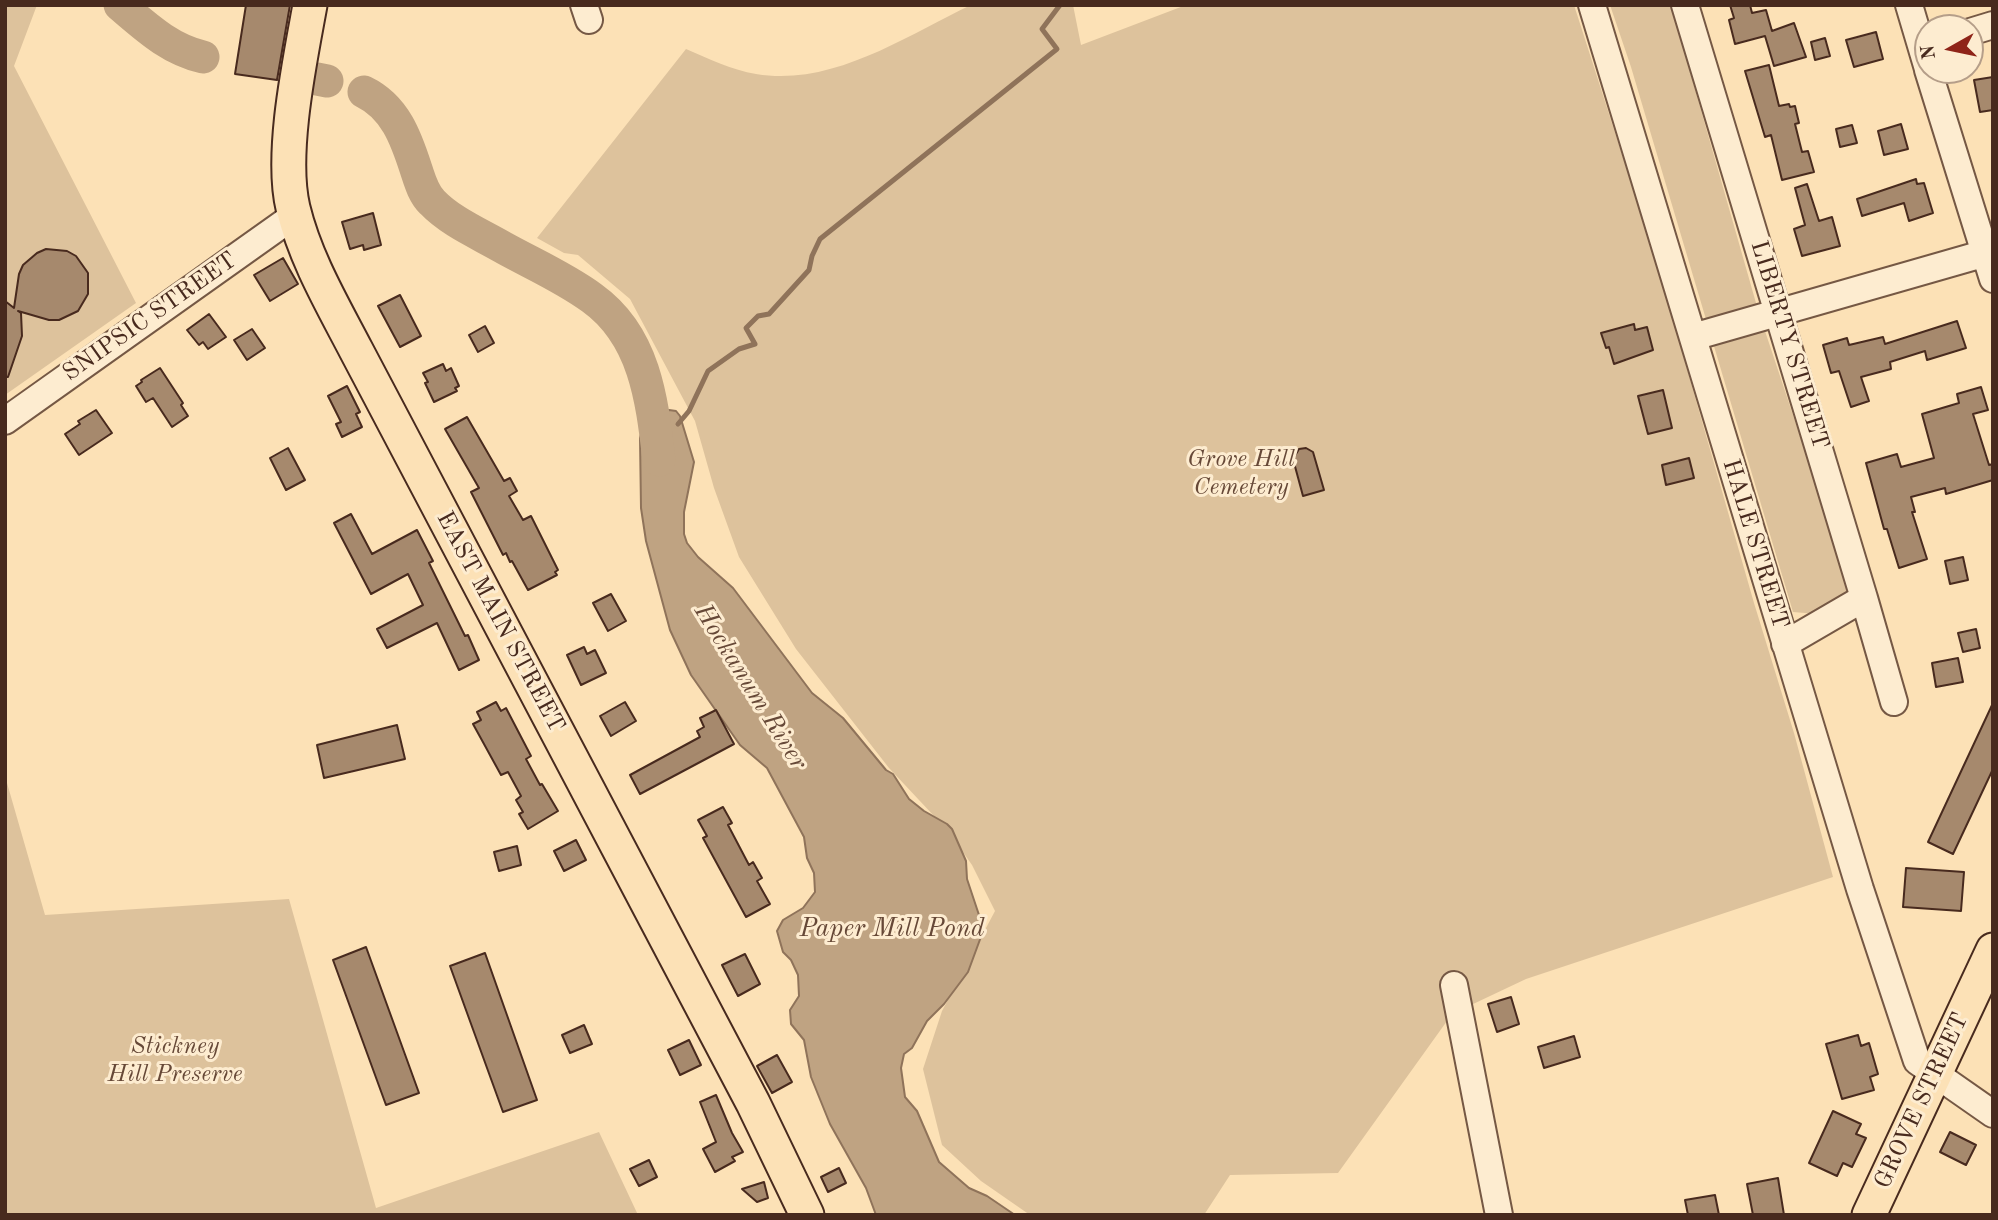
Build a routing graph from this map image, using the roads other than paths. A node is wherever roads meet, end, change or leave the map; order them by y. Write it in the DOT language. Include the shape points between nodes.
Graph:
graph roads {
  1 [pos="310,5"];
  2 [pos="1592,5"];
  3 [pos="1685,5"];
  4 [pos="1934,84"];
  5 [pos="295,215"];
  6 [pos="1989,252"];
  7 [pos="1993,279"];
  8 [pos="1780,313"];
  9 [pos="1693,337"];
  10 [pos="5,421"];
  11 [pos="1864,598"];
  12 [pos="1785,644"];
  13 [pos="1894,702"];
  14 [pos="1993,950"];
  15 [pos="1454,985"];
  16 [pos="1935,1074"];
  17 [pos="1993,1114"];
  18 [pos="807,1215"];
  19 [pos="1499,1215"];
  20 [pos="1869,1215"];
  1 -- 5 [label="main road, EAST MAIN STREET" via="290,155"];
  2 -- 9 [label="street, HALE STREET"];
  3 -- 8 [label="street, LIBERTY STREET"];
  4 -- 6 [label="street"];
  5 -- 10 [label="street, SNIPSIC STREET"];
  5 -- 18 [label="main road, EAST MAIN STREET" via="332,303 754,1102"];
  6 -- 7 [label="street"];
  6 -- 8 [label="street"];
  8 -- 9 [label="street"];
  8 -- 11 [label="street, LIBERTY STREET"];
  9 -- 12 [label="street, HALE STREET"];
  11 -- 12 [label="street"];
  11 -- 13 [label="street, LIBERTY STREET"];
  12 -- 16 [label="street, HALE STREET" via="1917,1062"];
  14 -- 16 [label="main road, GROVE STREET"];
  15 -- 19 [label="street"];
  16 -- 17 [label="street, HALE STREET"];
  16 -- 20 [label="main road, GROVE STREET"];
}
